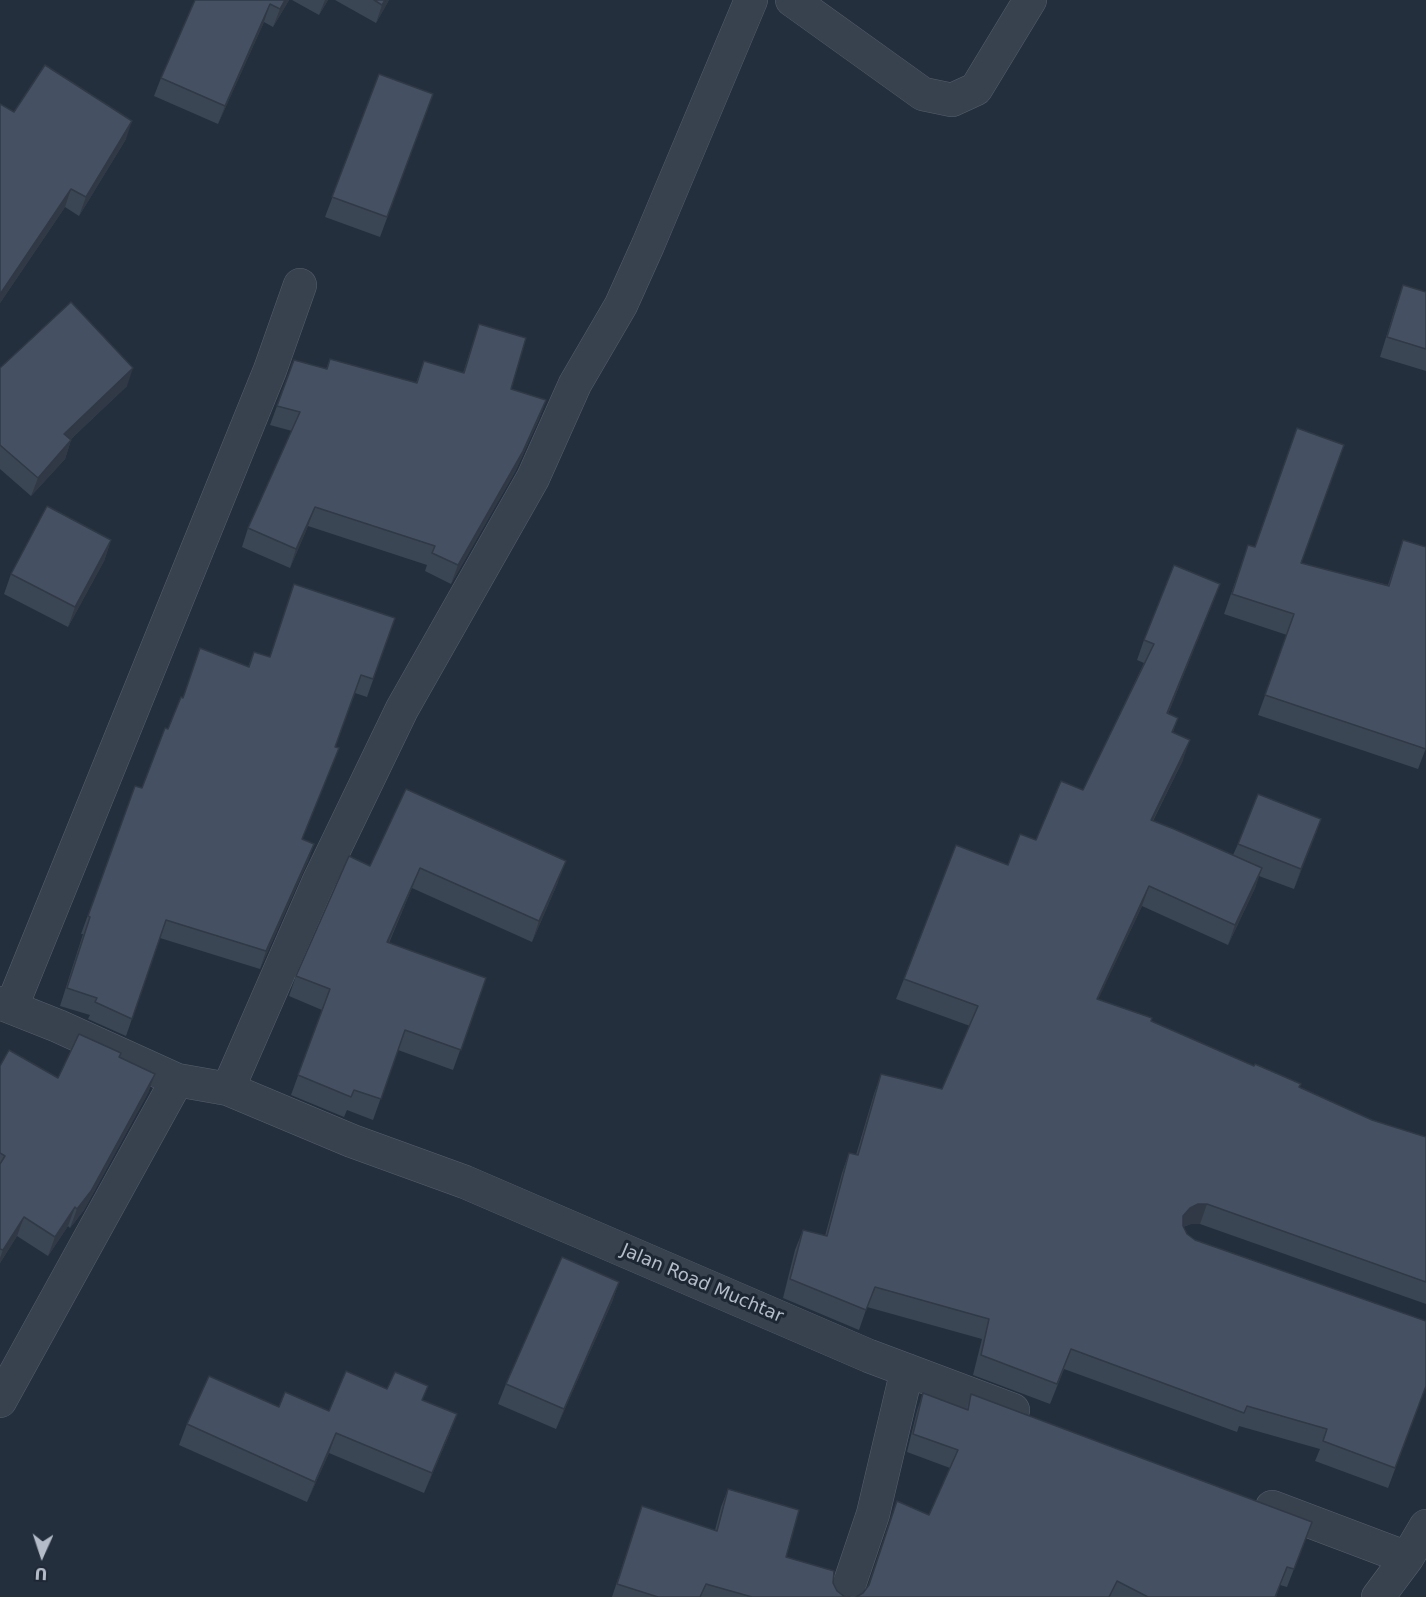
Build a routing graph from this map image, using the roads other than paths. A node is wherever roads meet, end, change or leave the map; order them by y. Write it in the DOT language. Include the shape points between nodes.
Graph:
graph roads {
  1 [pos="751,0"];
  2 [pos="792,0"];
  3 [pos="1029,0"];
  4 [pos="300,285"];
  5 [pos="6,1004"];
  6 [pos="177,1080"];
  7 [pos="228,1089"];
  8 [pos="907,1370"];
  9 [pos="0,1401"];
  10 [pos="1041,1420"];
  11 [pos="1240,1496"];
  12 [pos="1426,1526"];
  13 [pos="1407,1558"];
  14 [pos="845,1597"];
  15 [pos="1378,1597"];
  1 -- 7 [label="street" via="621,305 575,384 533,478 402,709 318,883"];
  2 -- 3 [label="street" via="923,94 952,100 976,89"];
  4 -- 5 [label="street" via="265,381"];
  5 -- 6 [label="street, Jalan Road Muchtar"];
  6 -- 7 [label="street, Jalan Road Muchtar"];
  6 -- 9 [label="street"];
  7 -- 8 [label="street, Jalan Road Muchtar" via="352,1141 465,1182"];
  8 -- 10 [label="street, Jalan Road Muchtar"];
  8 -- 14 [label="street" via="873,1514"];
  11 -- 13 [label="street"];
  12 -- 13 [label="street"];
  13 -- 15 [label="street"];
}
